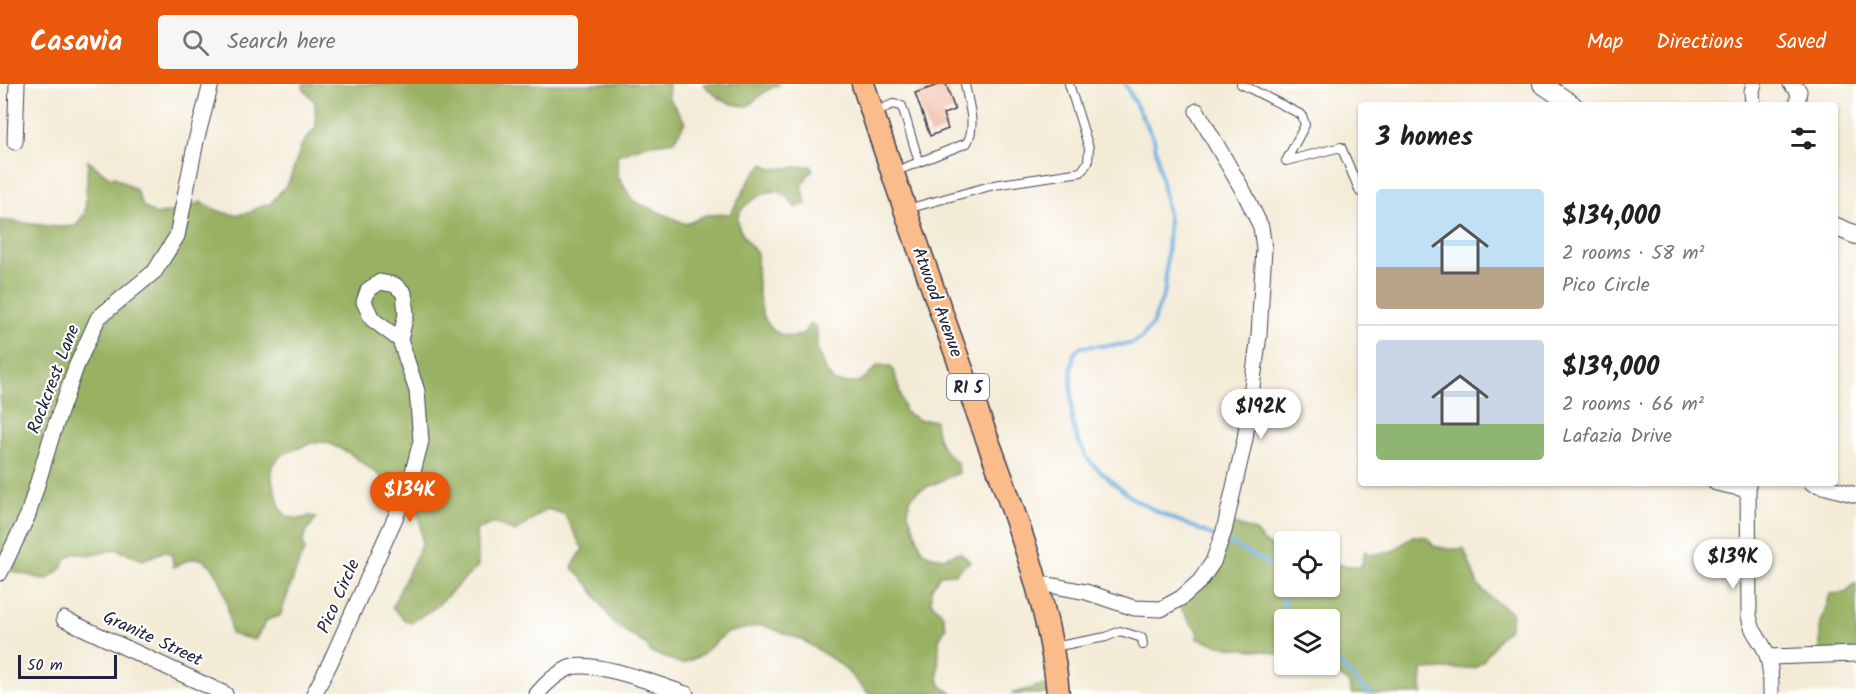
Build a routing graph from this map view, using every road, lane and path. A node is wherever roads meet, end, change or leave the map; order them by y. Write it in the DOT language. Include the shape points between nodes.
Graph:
graph roads {
  1 [pos="17,84"];
  2 [pos="211,84"];
  3 [pos="863,84"];
  4 [pos="965,84"];
  5 [pos="1068,84"];
  6 [pos="1241,84"];
  7 [pos="1542,84"];
  8 [pos="1754,84"];
  9 [pos="1791,84"];
  10 [pos="1569,102"];
  11 [pos="1753,102"];
  12 [pos="1797,102"];
  13 [pos="1197,111"];
  14 [pos="873,113"];
  15 [pos="15,142"];
  16 [pos="919,162"];
  17 [pos="893,173"];
  18 [pos="1358,187"];
  19 [pos="905,210"];
  20 [pos="1838,228"];
  21 [pos="1856,235"];
  22 [pos="400,340"];
  23 [pos="1823,486"];
  24 [pos="1748,487"];
  25 [pos="1856,495"];
  26 [pos="0,573"];
  27 [pos="1034,582"];
  28 [pos="64,619"];
  29 [pos="1143,645"];
  30 [pos="1051,647"];
  31 [pos="1856,654"];
  32 [pos="1768,657"];
  33 [pos="650,689"];
  34 [pos="221,693"];
  35 [pos="314,694"];
  36 [pos="537,694"];
  37 [pos="686,694"];
  38 [pos="1058,694"];
  39 [pos="1771,694"];
  1 -- 15 [label="street"];
  2 -- 26 [label="street, Rockcrest Lane" via="177,236 155,271 98,318 58,416 28,515"];
  3 -- 14 [label="main road, Atwood Avenue / RI 5"];
  4 -- 16 [label="lane" via="972,127 967,143"];
  5 -- 19 [label="lane" via="1089,147 1088,162 1081,172 994,184"];
  6 -- 18 [label="lane" via="1302,116 1305,125 1286,161 1341,147"];
  7 -- 10 [label="street"];
  8 -- 11 [label="street"];
  9 -- 12 [label="street" via="1798,92"];
  13 -- 27 [label="street" via="1245,194 1261,227 1264,248 1259,335 1246,428 1224,531 1213,562 1200,581 1161,609 1134,608 1086,592"];
  14 -- 16 [label="lane" via="893,104 902,106"];
  14 -- 17 [label="main road, Atwood Avenue / RI 5"];
  16 -- 17 [label="lane"];
  17 -- 19 [label="main road, Atwood Avenue / RI 5"];
  19 -- 27 [label="main road, Atwood Avenue / RI 5" via="1020,531"];
  20 -- 21 [label="street"];
  22 -- 35 [label="street, Pico Circle" via="417,391 421,441 409,487"];
  23 -- 25 [label="street"];
  24 -- 32 [label="street" via="1749,615 1751,629"];
  27 -- 30 [label="main road, Atwood Avenue / RI 5"];
  28 -- 34 [label="street, Granite Street"];
  29 -- 30 [label="lane" via="1138,635 1120,631"];
  30 -- 38 [label="main road, Atwood Avenue / RI 5"];
  31 -- 32 [label="street"];
  32 -- 39 [label="street"];
  33 -- 36 [label="street" via="597,667 571,667 549,680"];
  33 -- 37 [label="street"];
}
